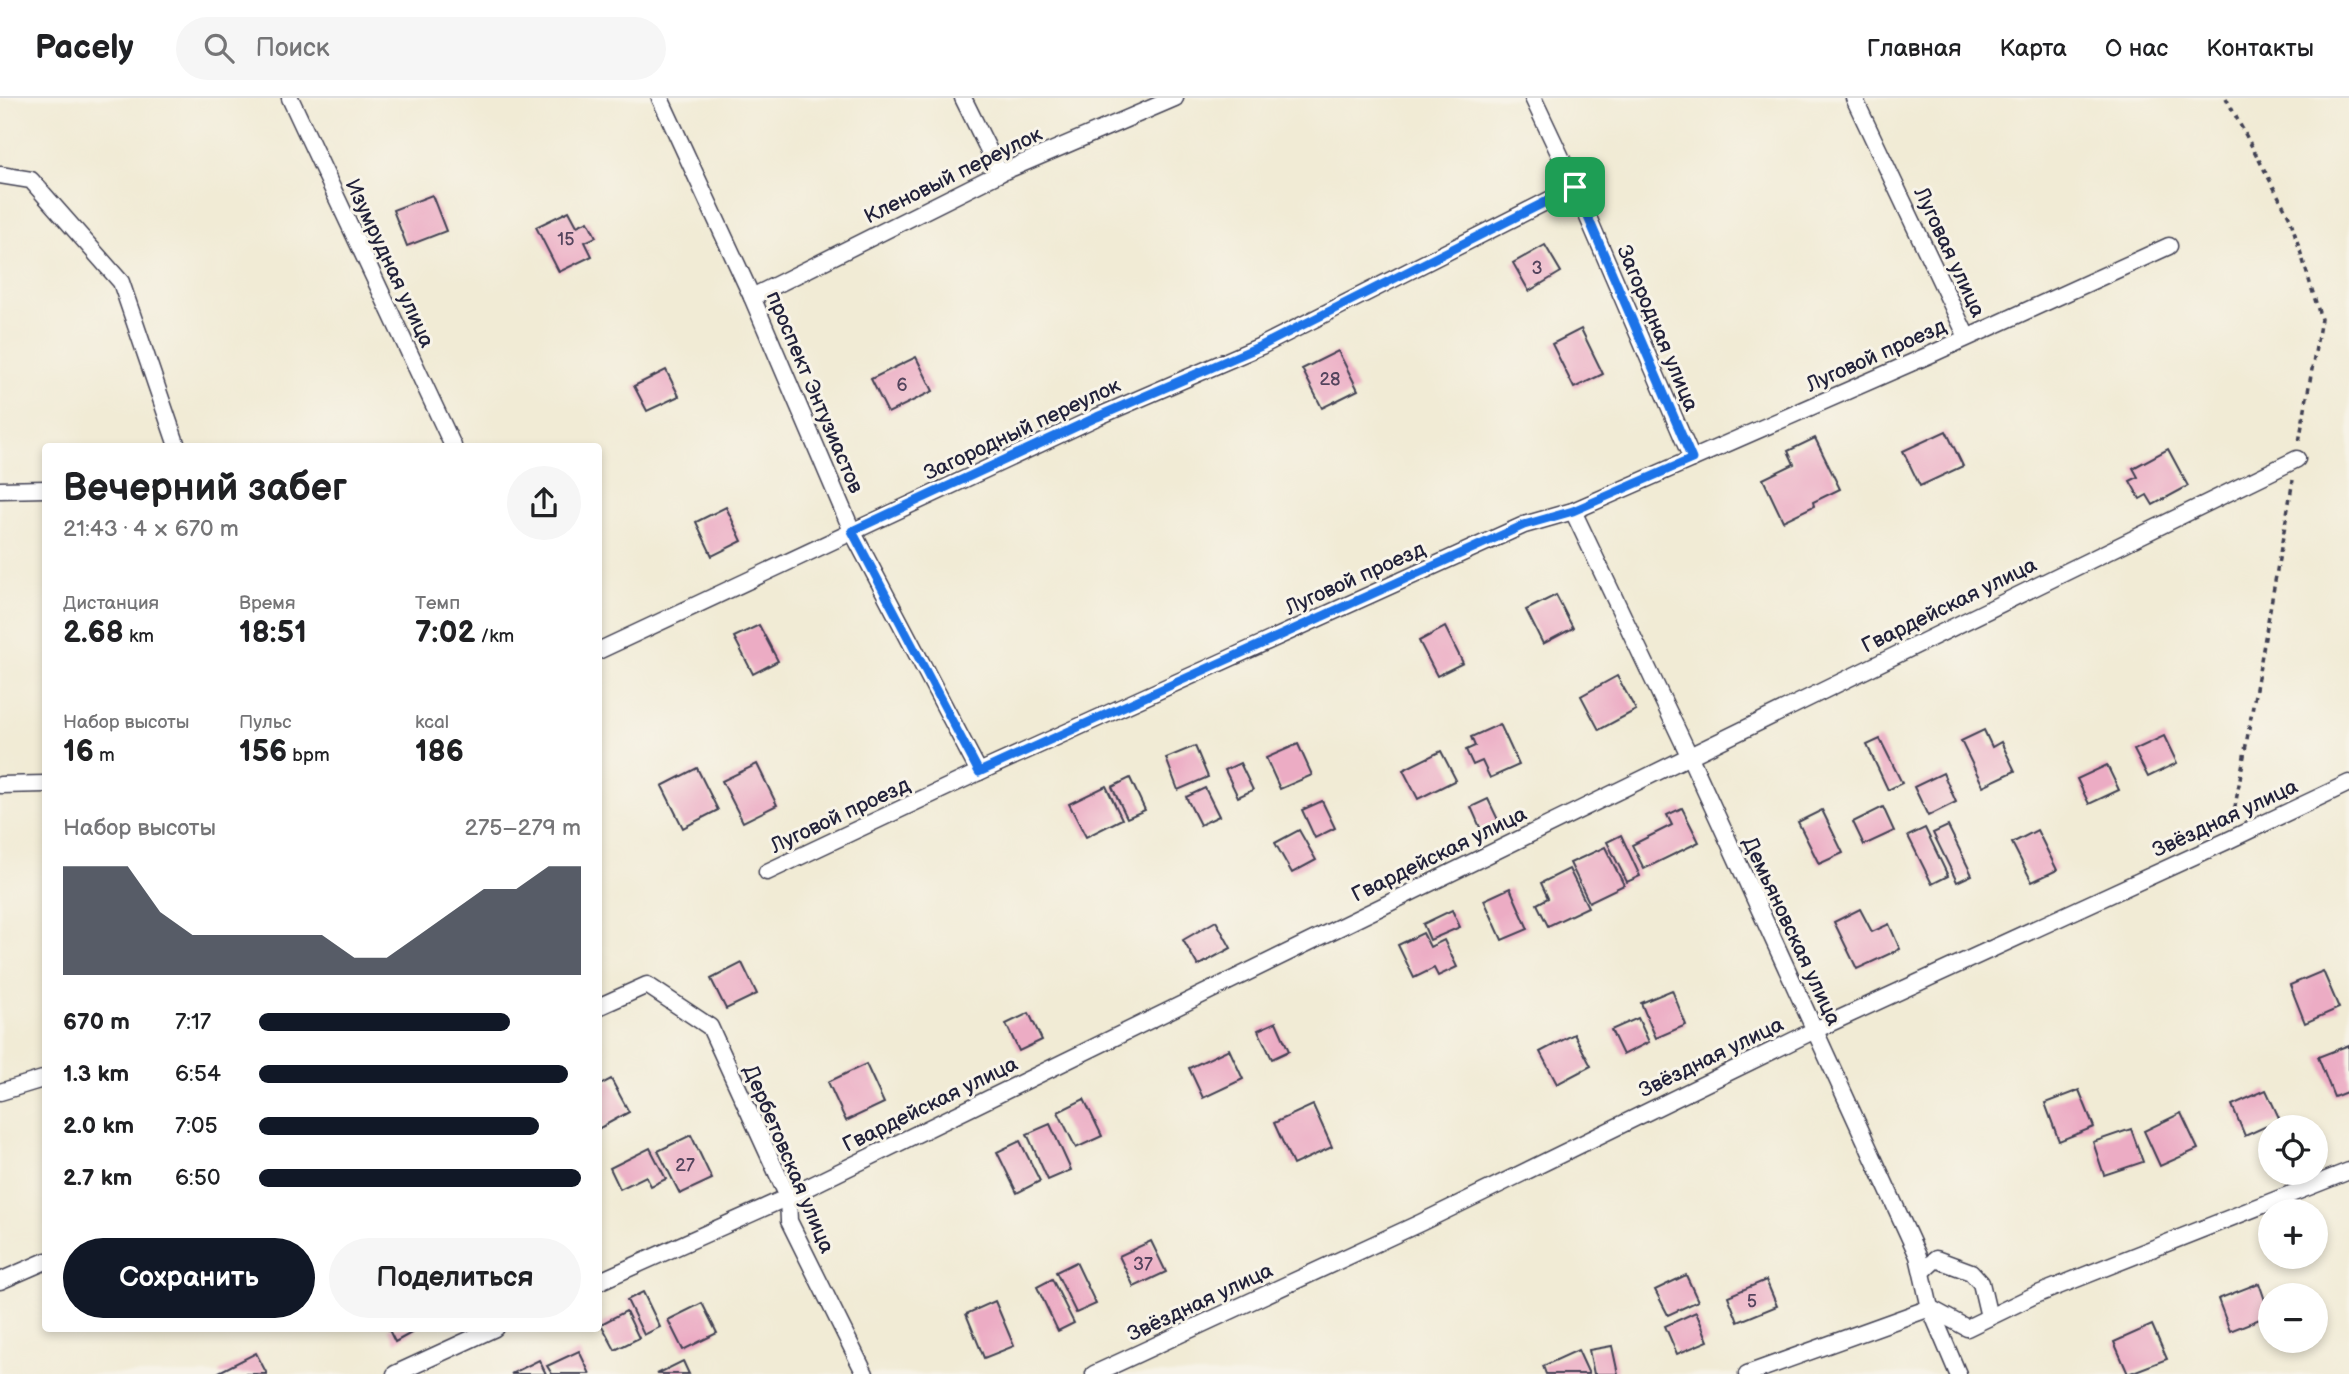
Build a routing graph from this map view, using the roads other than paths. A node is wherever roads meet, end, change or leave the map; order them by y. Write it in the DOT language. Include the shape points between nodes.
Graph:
graph roads {
  1 [pos="290,98"];
  2 [pos="660,98"];
  3 [pos="963,98"];
  4 [pos="1175,98"];
  5 [pos="1533,98"];
  6 [pos="1854,98"];
  7 [pos="1000,173"];
  8 [pos="0,175"];
  9 [pos="1575,187"];
  10 [pos="2169,246"];
  11 [pos="752,297"];
  12 [pos="1966,337"];
  13 [pos="176,443"];
  14 [pos="452,443"];
  15 [pos="1692,459"];
  16 [pos="2297,459"];
  17 [pos="42,489"];
  18 [pos="0,490"];
  19 [pos="1573,511"];
  20 [pos="852,531"];
  21 [pos="602,649"];
  22 [pos="1689,755"];
  23 [pos="979,772"];
  24 [pos="2349,783"];
  25 [pos="42,784"];
  26 [pos="0,785"];
  27 [pos="767,872"];
  28 [pos="602,1005"];
  29 [pos="1815,1030"];
  30 [pos="42,1079"];
  31 [pos="0,1092"];
  32 [pos="2349,1171"];
  33 [pos="788,1197"];
  34 [pos="42,1263"];
  35 [pos="1922,1272"];
  36 [pos="602,1280"];
  37 [pos="0,1281"];
  38 [pos="1930,1308"];
  39 [pos="1989,1317"];
  40 [pos="486,1332"];
  41 [pos="395,1374"];
  42 [pos="865,1374"];
  43 [pos="1094,1374"];
  44 [pos="1747,1374"];
  45 [pos="1958,1374"];
  1 -- 14 [label="street, Изумрудная улица"];
  2 -- 11 [label="street, проспект Энтузиастов"];
  3 -- 7 [label="street"];
  4 -- 7 [label="street, Кленовый переулок"];
  5 -- 9 [label="street, Загородная улица"];
  6 -- 12 [label="street, Луговая улица"];
  7 -- 11 [label="street, Кленовый переулок"];
  8 -- 13 [label="street" via="31,180 121,282"];
  9 -- 15 [label="street, Загородная улица"];
  9 -- 20 [label="street, Загородный переулок" via="1261,346"];
  10 -- 12 [label="street, Луговая улица"];
  11 -- 20 [label="street, проспект Энтузиастов"];
  12 -- 15 [label="street, Луговой проезд"];
  15 -- 19 [label="street, Луговой проезд"];
  16 -- 22 [label="street, Гвардейская улица"];
  17 -- 18 [label="street"];
  19 -- 22 [label="street, Демьяновская улица"];
  19 -- 23 [label="street, Луговой проезд" via="1524,525"];
  20 -- 21 [label="street, Загородный переулок"];
  20 -- 23 [label="street, проспект Энтузиастов"];
  22 -- 29 [label="street, Демьяновская улица"];
  22 -- 33 [label="street, Гвардейская улица"];
  23 -- 27 [label="street, Луговой проезд"];
  24 -- 29 [label="street, Звёздная улица"];
  25 -- 26 [label="street"];
  28 -- 33 [label="street, Дербетовская улица" via="647,985 710,1027"];
  29 -- 35 [label="street, Демьяновская улица"];
  29 -- 43 [label="street, Звёздная улица" via="1420,1223"];
  30 -- 31 [label="street"];
  32 -- 39 [label="street"];
  33 -- 36 [label="street, Гвардейская улица"];
  33 -- 42 [label="street, Дербетовская улица" via="789,1221"];
  34 -- 37 [label="street"];
  35 -- 38 [label="street, Демьяновская улица"];
  35 -- 39 [label="street" via="1936,1259 1971,1272 1981,1283"];
  38 -- 39 [label="street" via="1967,1328"];
  38 -- 44 [label="street"];
  38 -- 45 [label="street, Демьяновская улица"];
  40 -- 41 [label="street"];
}
